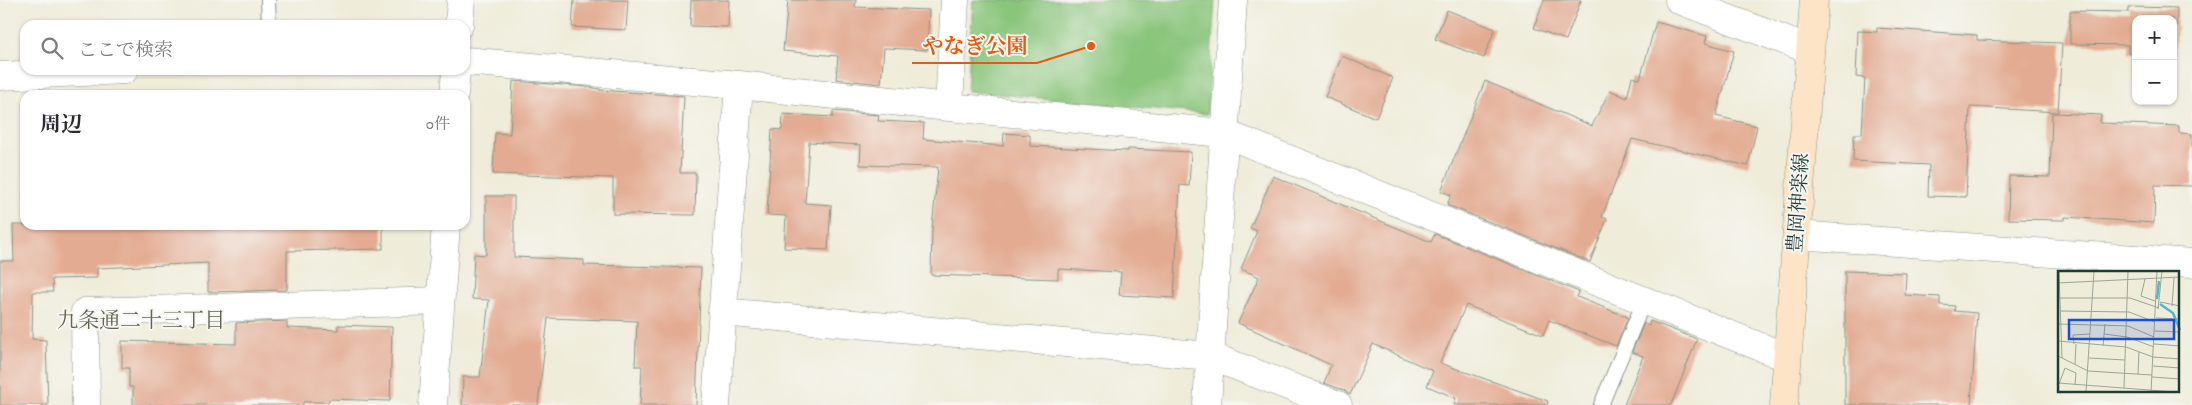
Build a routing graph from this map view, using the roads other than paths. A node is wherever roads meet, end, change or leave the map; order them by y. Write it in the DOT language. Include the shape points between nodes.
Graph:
graph roads {
  1 [pos="268,0"];
  2 [pos="461,0"];
  3 [pos="955,0"];
  4 [pos="1233,0"];
  5 [pos="1679,0"];
  6 [pos="1814,0"];
  7 [pos="269,20"];
  8 [pos="459,20"];
  9 [pos="1810,50"];
  10 [pos="470,61"];
  11 [pos="21,75"];
  12 [pos="456,75"];
  13 [pos="0,76"];
  14 [pos="739,85"];
  15 [pos="454,90"];
  16 [pos="949,108"];
  17 [pos="1224,133"];
  18 [pos="446,230"];
  19 [pos="1797,235"];
  20 [pos="2192,263"];
  21 [pos="440,301"];
  22 [pos="1644,301"];
  23 [pos="722,312"];
  24 [pos="1210,356"];
  25 [pos="1786,357"];
  26 [pos="86,405"];
  27 [pos="433,405"];
  28 [pos="716,405"];
  29 [pos="1207,405"];
  30 [pos="1338,405"];
  31 [pos="1601,405"];
  32 [pos="1784,405"];
  1 -- 7 [label="lane"];
  2 -- 8 [label="street"];
  3 -- 16 [label="street"];
  4 -- 17 [label="street"];
  5 -- 9 [label="street"];
  6 -- 9 [label="street, 豊岡神楽線"];
  9 -- 19 [label="street, 豊岡神楽線"];
  10 -- 14 [label="street"];
  11 -- 13 [label="street"];
  12 -- 15 [label="street"];
  14 -- 16 [label="street"];
  14 -- 23 [label="street"];
  16 -- 17 [label="street"];
  17 -- 22 [label="street"];
  17 -- 24 [label="street"];
  18 -- 21 [label="street"];
  19 -- 20 [label="street"];
  19 -- 25 [label="street, 豊岡神楽線"];
  21 -- 26 [label="street" via="85,312"];
  21 -- 27 [label="street"];
  22 -- 25 [label="street"];
  22 -- 31 [label="lane"];
  23 -- 24 [label="street"];
  23 -- 28 [label="street"];
  24 -- 29 [label="street"];
  24 -- 30 [label="street"];
  25 -- 32 [label="street, 豊岡神楽線"];
}
